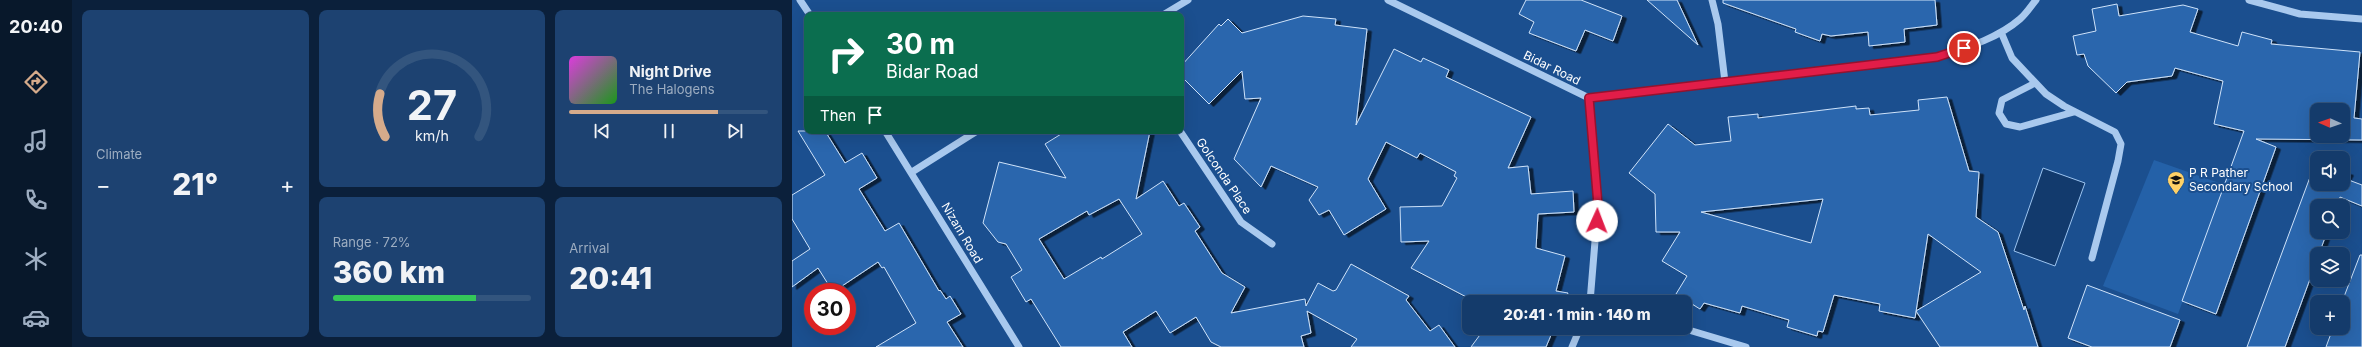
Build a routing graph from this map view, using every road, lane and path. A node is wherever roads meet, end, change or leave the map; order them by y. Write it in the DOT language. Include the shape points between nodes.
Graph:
graph roads {
  1 [pos="800,0"];
  2 [pos="1188,0"];
  3 [pos="1388,0"];
  4 [pos="1712,0"];
  5 [pos="2036,0"];
  6 [pos="2249,0"];
  7 [pos="808,12"];
  8 [pos="1168,12"];
  9 [pos="2362,19"];
  10 [pos="2000,32"];
  11 [pos="1725,82"];
  12 [pos="2036,83"];
  13 [pos="1589,98"];
  14 [pos="2074,112"];
  15 [pos="887,134"];
  16 [pos="972,134"];
  17 [pos="1182,134"];
  18 [pos="912,172"];
  19 [pos="1272,244"];
  20 [pos="2092,258"];
  21 [pos="1592,295"];
  22 [pos="1692,331"];
  23 [pos="1577,335"];
  24 [pos="1019,347"];
  25 [pos="1572,347"];
  26 [pos="1746,347"];
  1 -- 7 [label="street"];
  2 -- 8 [label="street"];
  3 -- 13 [label="street, Bidar Road"];
  4 -- 11 [label="street" via="1718,24"];
  5 -- 10 [label="street, Bidar Road" via="2019,20"];
  6 -- 9 [label="street" via="2300,14"];
  10 -- 11 [label="street, Bidar Road" via="1978,43 1937,57"];
  10 -- 12 [label="street" via="2012,58"];
  11 -- 13 [label="street, Bidar Road"];
  12 -- 14 [label="street" via="2046,94"];
  12 -- 14 [label="street" via="2002,100 1999,113 2006,124 2020,127"];
  13 -- 21 [label="street" via="1598,205"];
  14 -- 20 [label="street" via="2116,132 2120,144 2118,162"];
  15 -- 18 [label="street, Nizam Road"];
  16 -- 18 [label="street"];
  17 -- 19 [label="street, Golconda Place" via="1241,222"];
  18 -- 24 [label="street, Nizam Road"];
  22 -- 26 [label="street"];
  23 -- 25 [label="street"];
}
